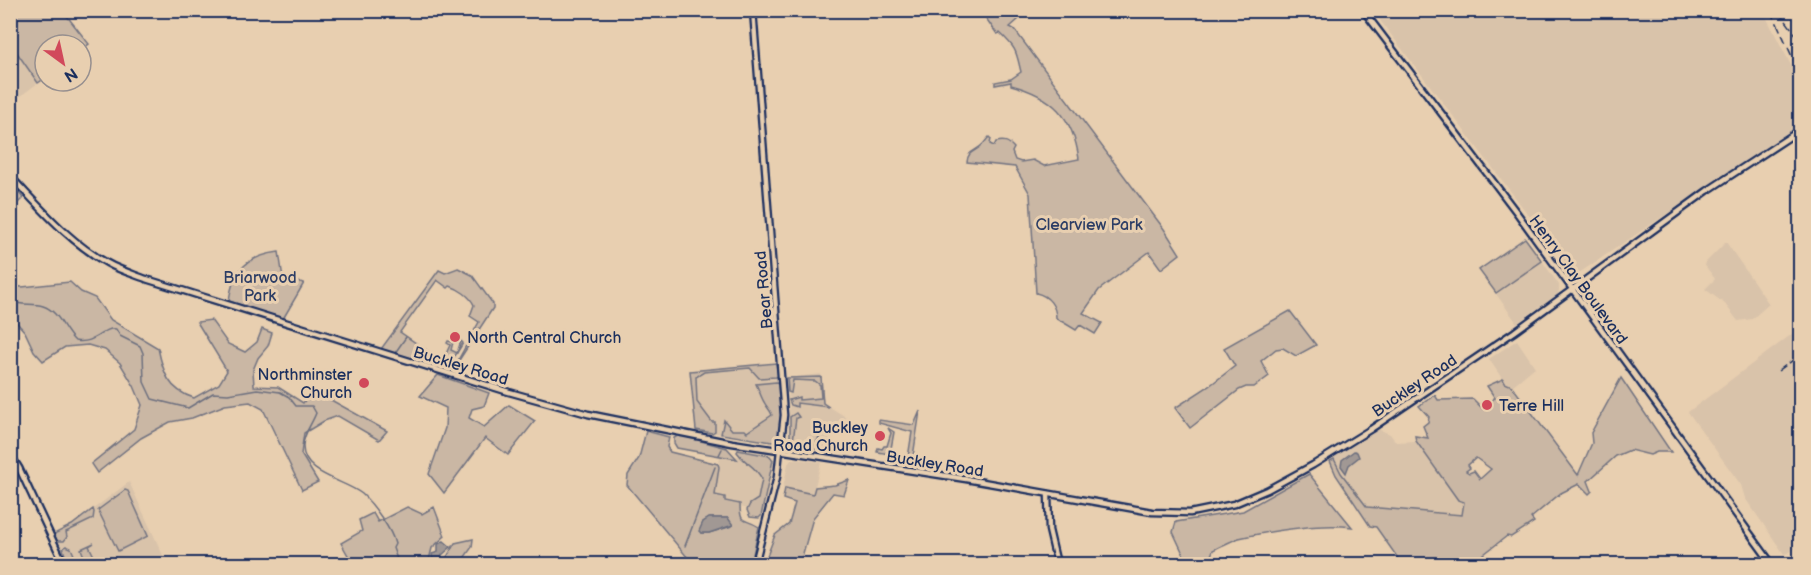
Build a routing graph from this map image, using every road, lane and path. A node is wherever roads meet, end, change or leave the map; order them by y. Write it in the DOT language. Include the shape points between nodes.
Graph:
graph roads {
  1 [pos="753,10"];
  2 [pos="1362,10"];
  3 [pos="1800,130"];
  4 [pos="10,176"];
  5 [pos="1573,290"];
  6 [pos="781,451"];
  7 [pos="10,454"];
  8 [pos="1048,494"];
  9 [pos="64,564"];
  10 [pos="755,564"];
  11 [pos="1057,564"];
  12 [pos="1772,564"];
  1 -- 6 [label="main road, Bear Road" via="783,398"];
  2 -- 5 [label="main road, Henry Clay Boulevard"];
  3 -- 5 [label="main road, Buckley Road" via="1707,191"];
  4 -- 6 [label="main road, Buckley Road" via="84,249 146,279 562,407"];
  5 -- 8 [label="main road, Buckley Road" via="1371,429 1251,498 1213,509 1170,513"];
  5 -- 12 [label="main road, Henry Clay Boulevard"];
  6 -- 8 [label="main road, Buckley Road"];
  6 -- 10 [label="main road, Bear Road"];
  7 -- 9 [label="main road"];
  8 -- 11 [label="main road" via="1049,530"];
}
